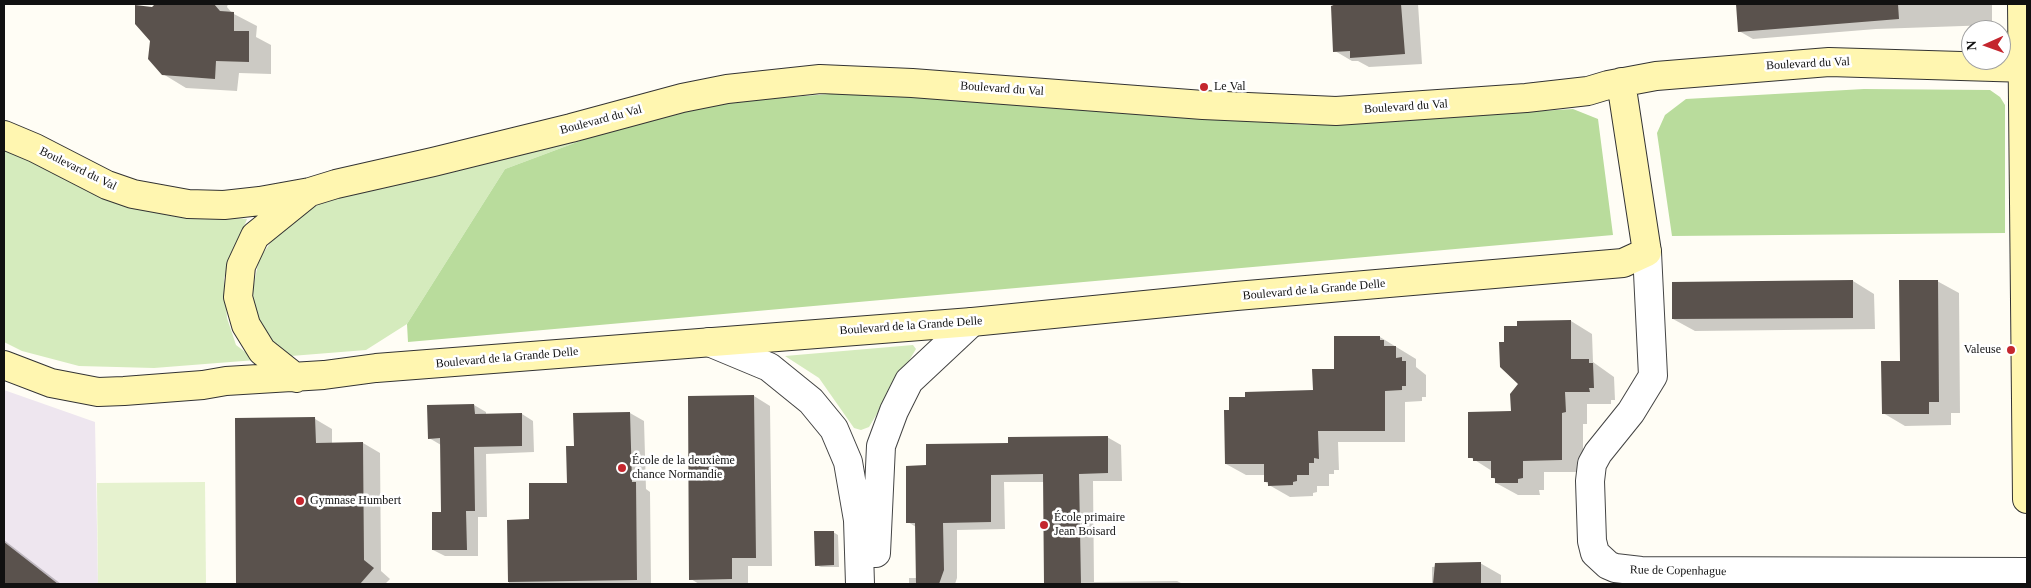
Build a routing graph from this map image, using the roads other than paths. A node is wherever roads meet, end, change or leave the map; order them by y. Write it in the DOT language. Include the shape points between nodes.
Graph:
graph roads {
  1 [pos="2022,4"];
  2 [pos="2026,68"];
  3 [pos="1621,82"];
  4 [pos="4,135"];
  5 [pos="310,192"];
  6 [pos="1647,252"];
  7 [pos="972,322"];
  8 [pos="709,342"];
  9 [pos="4,366"];
  10 [pos="296,378"];
  11 [pos="2027,499"];
  12 [pos="2027,572"];
  13 [pos="860,584"];
  14 [pos="876,584"];
  1 -- 2 [label="street"];
  2 -- 3 [label="street, Boulevard du Val" via="1829,62 1703,71"];
  2 -- 11 [label="street"];
  3 -- 5 [label="street, Boulevard du Val" via="1588,91 1526,98 1336,112 820,79 727,89 682,98"];
  3 -- 6 [label="street"];
  4 -- 5 [label="street, Boulevard du Val" via="107,185 159,200 224,205"];
  5 -- 10 [label="street" via="255,236 241,266 238,297 246,325 262,351"];
  6 -- 7 [label="street, Boulevard de la Grande Delle" via="1623,263"];
  6 -- 12 [label="street, Rue de Copenhague" via="1653,376 1592,464 1592,542 1595,553 1608,565 1641,571"];
  7 -- 8 [label="street, Boulevard de la Grande Delle"];
  7 -- 14 [label="street" via="909,381 894,410 881,446"];
  8 -- 10 [label="street, Boulevard de la Grande Delle" via="376,368"];
  8 -- 13 [label="street" via="769,367 811,402 834,429 848,462 858,520"];
  9 -- 10 [label="street, Boulevard de la Grande Delle" via="51,383 98,392"];
}
